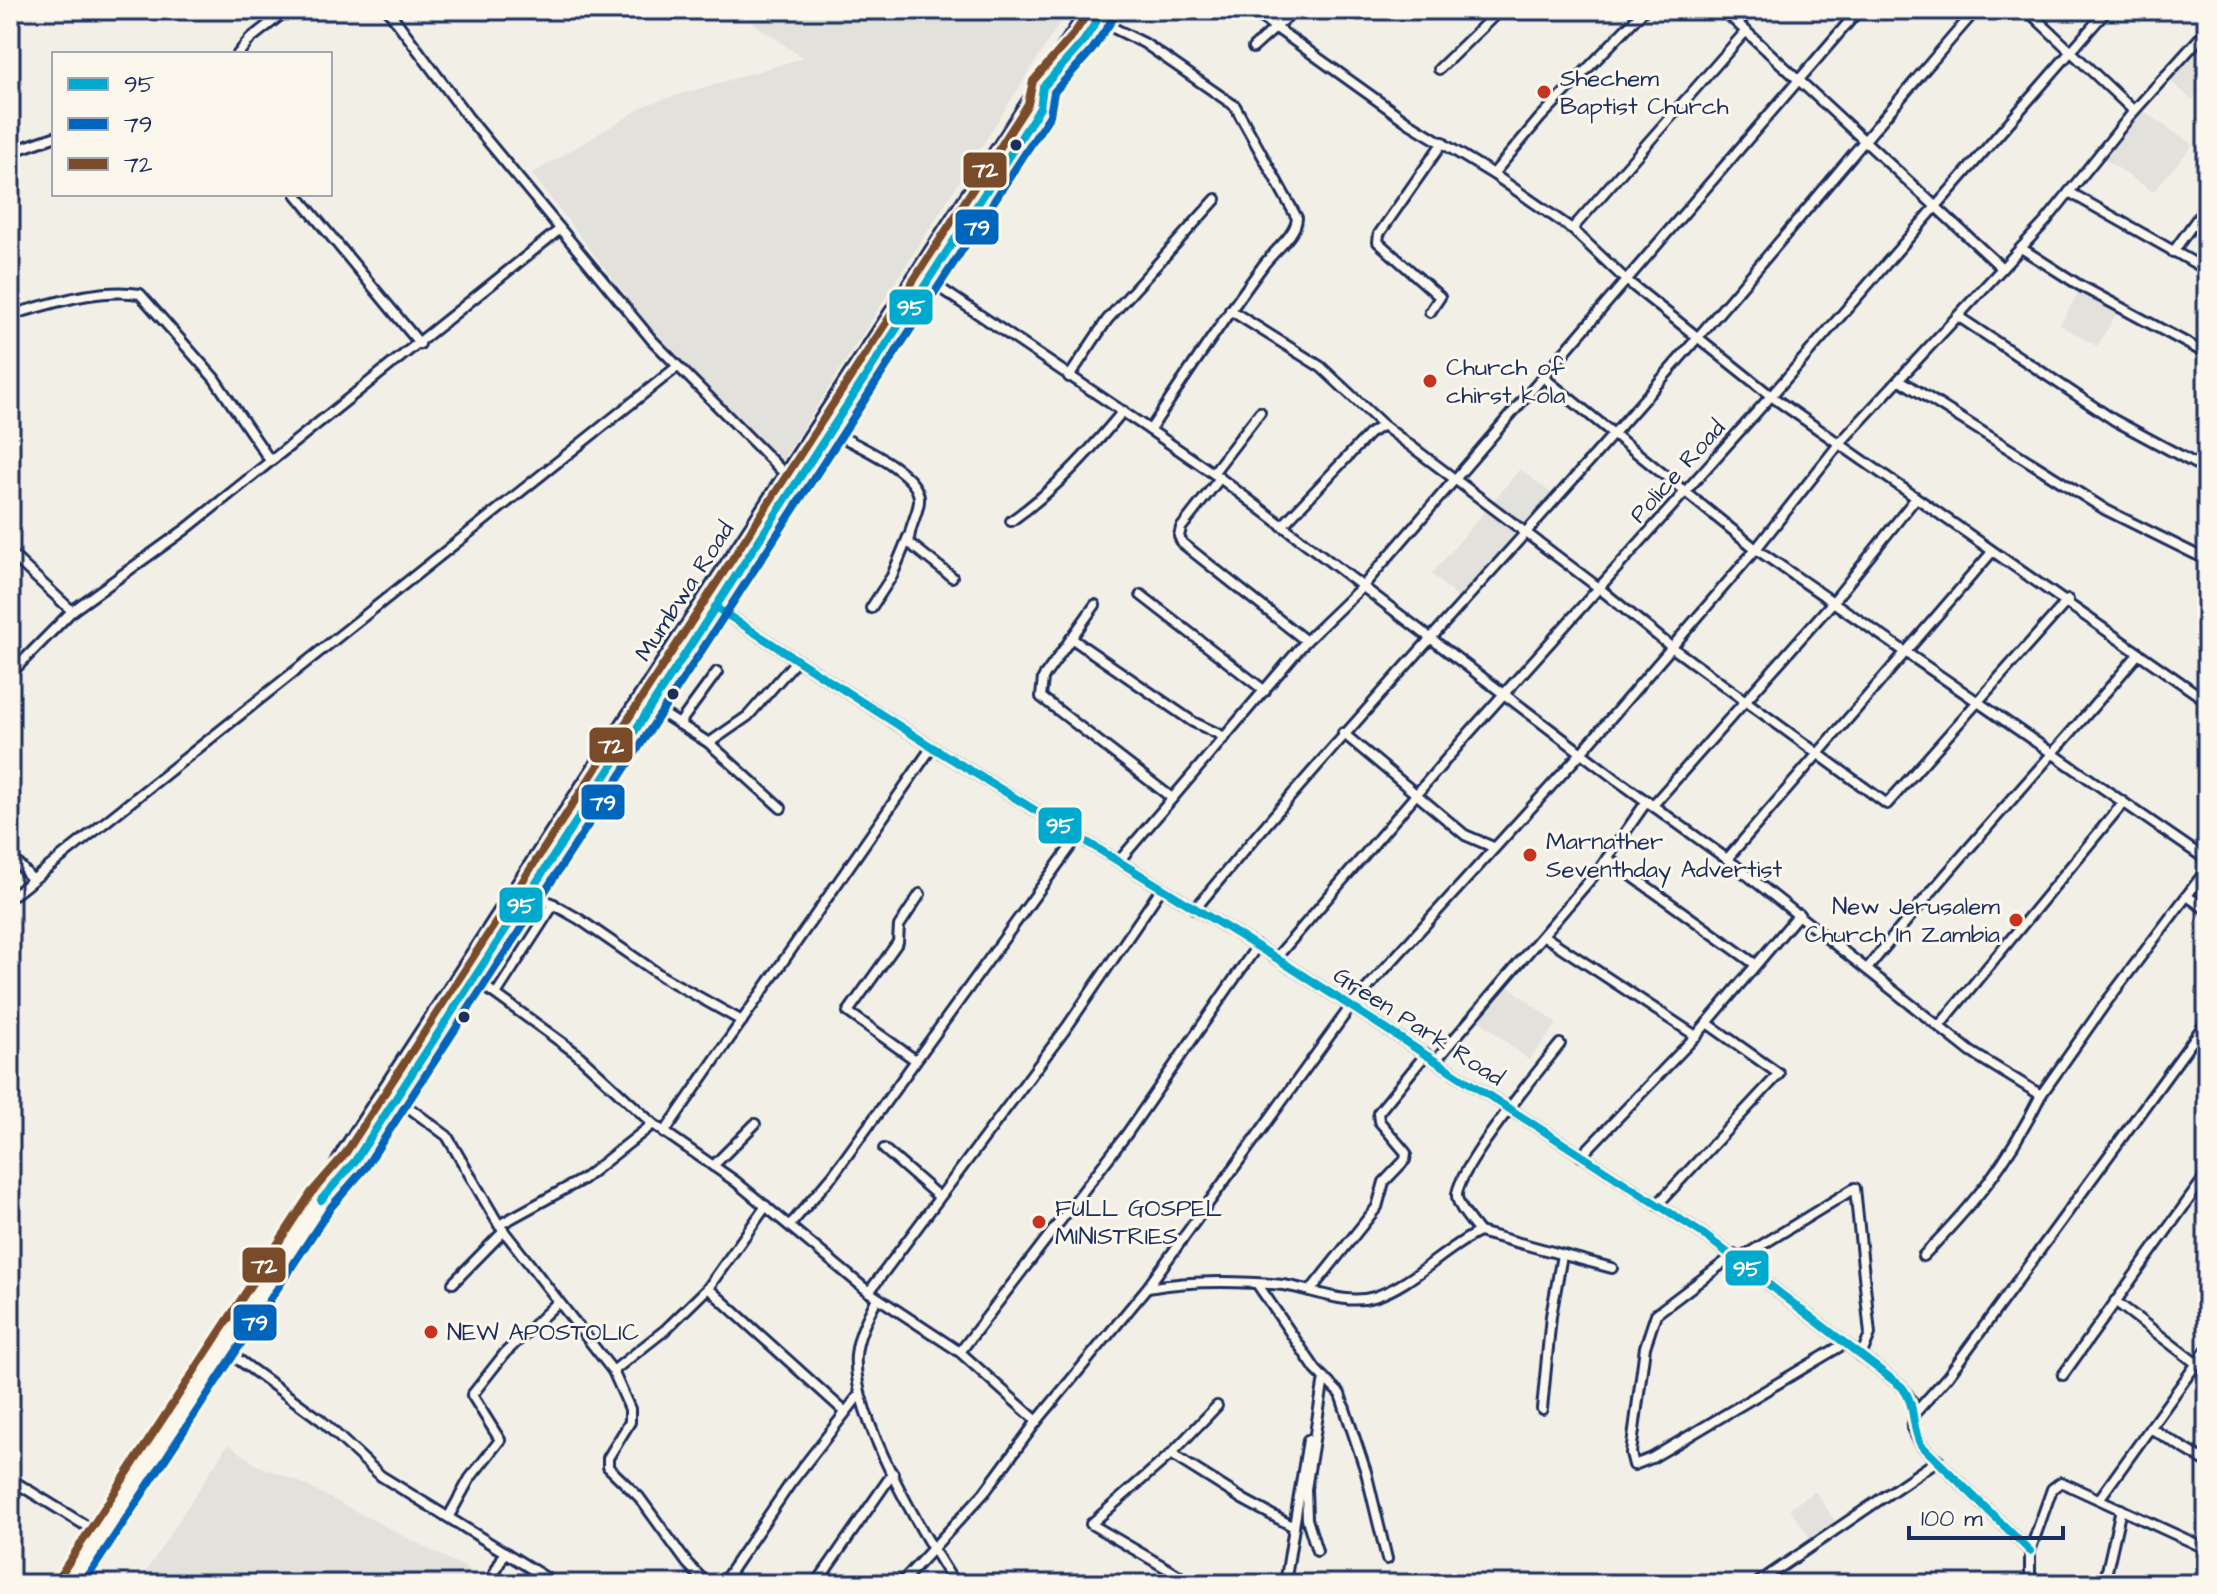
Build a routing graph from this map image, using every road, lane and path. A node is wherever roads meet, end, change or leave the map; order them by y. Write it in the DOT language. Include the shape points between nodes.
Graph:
graph roads {
  1 [pos="287,10"];
  2 [pos="388,10"];
  3 [pos="1251,10"];
  4 [pos="1295,10"];
  5 [pos="1500,10"];
  6 [pos="1644,10"];
  7 [pos="1723,10"];
  8 [pos="1750,10"];
  9 [pos="1859,10"];
  10 [pos="1976,10"];
  11 [pos="2027,10"];
  12 [pos="2107,10"];
  13 [pos="1097,13"];
  14 [pos="1738,23"];
  15 [pos="1274,27"];
  16 [pos="2207,30"];
  17 [pos="1746,31"];
  18 [pos="1253,48"];
  19 [pos="240,52"];
  20 [pos="2072,52"];
  21 [pos="1439,69"];
  22 [pos="1798,79"];
  23 [pos="2134,111"];
  24 [pos="52,138"];
  25 [pos="1861,141"];
  26 [pos="1443,142"];
  27 [pos="10,152"];
  28 [pos="1493,174"];
  29 [pos="2069,192"];
  30 [pos="298,196"];
  31 [pos="1216,199"];
  32 [pos="2207,205"];
  33 [pos="1934,206"];
  34 [pos="1572,229"];
  35 [pos="559,230"];
  36 [pos="2021,248"];
  37 [pos="2173,252"];
  38 [pos="2002,268"];
  39 [pos="2207,270"];
  40 [pos="928,280"];
  41 [pos="1626,280"];
  42 [pos="1230,310"];
  43 [pos="1430,312"];
  44 [pos="10,315"];
  45 [pos="1959,317"];
  46 [pos="1698,338"];
  47 [pos="420,344"];
  48 [pos="2207,354"];
  49 [pos="677,367"];
  50 [pos="1069,377"];
  51 [pos="1543,377"];
  52 [pos="1900,380"];
  53 [pos="855,381"];
  54 [pos="1771,396"];
  55 [pos="1123,411"];
  56 [pos="1260,412"];
  57 [pos="1383,425"];
  58 [pos="829,430"];
  59 [pos="1150,430"];
  60 [pos="1612,433"];
  61 [pos="1839,444"];
  62 [pos="269,459"];
  63 [pos="2207,470"];
  64 [pos="1216,475"];
  65 [pos="790,479"];
  66 [pos="1455,479"];
  67 [pos="1685,493"];
  68 [pos="1916,498"];
  69 [pos="1011,521"];
  70 [pos="1282,526"];
  71 [pos="1525,531"];
  72 [pos="909,536"];
  73 [pos="1756,549"];
  74 [pos="1992,552"];
  75 [pos="10,553"];
  76 [pos="2207,560"];
  77 [pos="952,577"];
  78 [pos="1363,586"];
  79 [pos="1599,588"];
  80 [pos="1141,595"];
  81 [pos="2068,600"];
  82 [pos="1832,603"];
  83 [pos="1095,605"];
  84 [pos="715,607"];
  85 [pos="871,608"];
  86 [pos="72,611"];
  87 [pos="1430,635"];
  88 [pos="1071,638"];
  89 [pos="1306,641"];
  90 [pos="1670,646"];
  91 [pos="1903,653"];
  92 [pos="2139,653"];
  93 [pos="796,661"];
  94 [pos="717,672"];
  95 [pos="10,674"];
  96 [pos="1265,691"];
  97 [pos="1504,694"];
  98 [pos="1746,699"];
  99 [pos="2207,701"];
  100 [pos="646,703"];
  101 [pos="1977,705"];
  102 [pos="679,724"];
  103 [pos="1343,733"];
  104 [pos="1225,737"];
  105 [pos="709,743"];
  106 [pos="932,747"];
  107 [pos="1581,753"];
  108 [pos="1816,753"];
  109 [pos="2053,756"];
  110 [pos="1416,796"];
  111 [pos="1172,798"];
  112 [pos="1650,803"];
  113 [pos="2123,803"];
  114 [pos="781,808"];
  115 [pos="1079,835"];
  116 [pos="1493,847"];
  117 [pos="10,855"];
  118 [pos="1607,858"];
  119 [pos="1727,859"];
  120 [pos="2207,860"];
  121 [pos="1119,861"];
  122 [pos="2207,869"];
  123 [pos="31,878"];
  124 [pos="1161,889"];
  125 [pos="530,891"];
  126 [pos="920,894"];
  127 [pos="2187,896"];
  128 [pos="10,898"];
  129 [pos="554,904"];
  130 [pos="1195,909"];
  131 [pos="2207,910"];
  132 [pos="1799,914"];
  133 [pos="1544,936"];
  134 [pos="1257,946"];
  135 [pos="1276,958"];
  136 [pos="1755,964"];
  137 [pos="1867,969"];
  138 [pos="468,974"];
  139 [pos="496,994"];
  140 [pos="1351,1006"];
  141 [pos="742,1021"];
  142 [pos="2207,1021"];
  143 [pos="1707,1023"];
  144 [pos="1940,1025"];
  145 [pos="1696,1036"];
  146 [pos="1560,1044"];
  147 [pos="1426,1054"];
  148 [pos="914,1059"];
  149 [pos="1436,1060"];
  150 [pos="2041,1095"];
  151 [pos="396,1098"];
  152 [pos="1509,1107"];
  153 [pos="653,1124"];
  154 [pos="755,1124"];
  155 [pos="664,1133"];
  156 [pos="884,1149"];
  157 [pos="1581,1156"];
  158 [pos="713,1166"];
  159 [pos="2207,1174"];
  160 [pos="939,1197"];
  161 [pos="321,1200"];
  162 [pos="1657,1205"];
  163 [pos="766,1206"];
  164 [pos="790,1225"];
  165 [pos="501,1228"];
  166 [pos="1479,1232"];
  167 [pos="1562,1255"];
  168 [pos="1923,1256"];
  169 [pos="1737,1257"];
  170 [pos="1612,1268"];
  171 [pos="453,1283"];
  172 [pos="1258,1285"];
  173 [pos="708,1288"];
  174 [pos="1147,1288"];
  175 [pos="1310,1291"];
  176 [pos="873,1295"];
  177 [pos="2115,1301"];
  178 [pos="557,1303"];
  179 [pos="1844,1344"];
  180 [pos="224,1349"];
  181 [pos="2207,1349"];
  182 [pos="960,1352"];
  183 [pos="1861,1356"];
  184 [pos="2197,1364"];
  185 [pos="613,1371"];
  186 [pos="2063,1375"];
  187 [pos="1324,1378"];
  188 [pos="859,1395"];
  189 [pos="1217,1406"];
  190 [pos="1542,1409"];
  191 [pos="844,1411"];
  192 [pos="1916,1412"];
  193 [pos="1037,1421"];
  194 [pos="2150,1428"];
  195 [pos="1308,1440"];
  196 [pos="1171,1454"];
  197 [pos="1938,1460"];
  198 [pos="2207,1462"];
  199 [pos="893,1473"];
  200 [pos="10,1479"];
  201 [pos="2100,1498"];
  202 [pos="2121,1509"];
  203 [pos="449,1516"];
  204 [pos="1294,1527"];
  205 [pos="101,1535"];
  206 [pos="931,1548"];
  207 [pos="2207,1549"];
  208 [pos="1317,1551"];
  209 [pos="2030,1551"];
  210 [pos="505,1552"];
  211 [pos="1387,1559"];
  212 [pos="69,1584"];
  213 [pos="489,1584"];
  214 [pos="556,1584"];
  215 [pos="707,1584"];
  216 [pos="722,1584"];
  217 [pos="816,1584"];
  218 [pos="900,1584"];
  219 [pos="955,1584"];
  220 [pos="1182,1584"];
  221 [pos="1285,1584"];
  222 [pos="1756,1584"];
  223 [pos="2030,1584"];
  224 [pos="2104,1584"];
  1 -- 19 [label="street"];
  2 -- 35 [label="street"];
  3 -- 15 [label="street"];
  4 -- 15 [label="street"];
  5 -- 21 [label="street"];
  6 -- 28 [label="street"];
  7 -- 14 [label="street"];
  8 -- 14 [label="street"];
  9 -- 22 [label="street"];
  10 -- 25 [label="street"];
  11 -- 20 [label="street"];
  12 -- 20 [label="street, Police Road"];
  13 -- 40 [label="main road, Mumbwa Road" via="1043,87 1040,108"];
  13 -- 42 [label="street" via="1235,106 1297,218 1293,232"];
  13 -- 53 [label="main road, Mumbwa Road"];
  14 -- 17 [label="street"];
  15 -- 18 [label="street"];
  15 -- 26 [label="street"];
  16 -- 23 [label="street"];
  17 -- 22 [label="street"];
  17 -- 34 [label="street"];
  20 -- 23 [label="street"];
  20 -- 33 [label="street, Police Road"];
  22 -- 25 [label="street"];
  22 -- 41 [label="street"];
  23 -- 29 [label="street"];
  24 -- 27 [label="street"];
  25 -- 33 [label="street"];
  25 -- 46 [label="street"];
  26 -- 28 [label="street"];
  26 -- 43 [label="street" via="1378,242 1440,297"];
  28 -- 34 [label="street"];
  29 -- 36 [label="street"];
  29 -- 37 [label="street"];
  30 -- 47 [label="street"];
  31 -- 50 [label="street" via="1114,311"];
  32 -- 37 [label="street"];
  33 -- 38 [label="street"];
  33 -- 54 [label="street, Police Road"];
  34 -- 41 [label="street"];
  35 -- 47 [label="street"];
  35 -- 49 [label="street"];
  36 -- 38 [label="street"];
  36 -- 48 [label="street"];
  37 -- 39 [label="street"];
  38 -- 45 [label="street"];
  40 -- 50 [label="street"];
  40 -- 53 [label="main road, Mumbwa Road"];
  41 -- 46 [label="street"];
  41 -- 51 [label="street"];
  42 -- 57 [label="street" via="1321,367"];
  42 -- 59 [label="street"];
  44 -- 62 [label="street" via="90,295 140,294 214,378"];
  45 -- 52 [label="street"];
  45 -- 63 [label="street" via="2114,420"];
  46 -- 54 [label="street"];
  46 -- 60 [label="street"];
  47 -- 62 [label="street"];
  49 -- 65 [label="street"];
  49 -- 123 [label="street"];
  50 -- 55 [label="street"];
  51 -- 60 [label="street"];
  51 -- 66 [label="street"];
  52 -- 61 [label="street"];
  52 -- 76 [label="street" via="2106,510"];
  53 -- 58 [label="main road, Mumbwa Road"];
  53 -- 65 [label="main road, Mumbwa Road"];
  54 -- 61 [label="street"];
  54 -- 67 [label="street, Police Road"];
  55 -- 59 [label="street"];
  55 -- 69 [label="street" via="1039,502"];
  56 -- 64 [label="street"];
  57 -- 66 [label="street"];
  57 -- 70 [label="street"];
  58 -- 65 [label="main road, Mumbwa Road"];
  58 -- 72 [label="street" via="905,473 915,485 920,499"];
  59 -- 64 [label="street"];
  60 -- 67 [label="street"];
  60 -- 71 [label="street"];
  61 -- 68 [label="street"];
  61 -- 73 [label="street"];
  62 -- 86 [label="street" via="186,529"];
  64 -- 70 [label="street"];
  64 -- 89 [label="street" via="1181,528 1182,543"];
  65 -- 84 [label="main road, Mumbwa Road"];
  65 -- 100 [label="main road, Mumbwa Road"];
  66 -- 71 [label="street"];
  66 -- 78 [label="street"];
  67 -- 73 [label="street"];
  67 -- 79 [label="street, Police Road"];
  68 -- 74 [label="street"];
  68 -- 82 [label="street"];
  70 -- 78 [label="street"];
  71 -- 79 [label="street"];
  71 -- 87 [label="street"];
  72 -- 77 [label="street" via="911,547"];
  72 -- 85 [label="street"];
  73 -- 82 [label="street"];
  73 -- 90 [label="street"];
  74 -- 81 [label="street"];
  74 -- 91 [label="street"];
  75 -- 86 [label="street"];
  78 -- 87 [label="street"];
  78 -- 89 [label="street"];
  79 -- 90 [label="street"];
  79 -- 97 [label="street, Police Road"];
  80 -- 96 [label="street"];
  81 -- 92 [label="street"];
  81 -- 101 [label="street"];
  82 -- 91 [label="street"];
  82 -- 98 [label="street"];
  83 -- 88 [label="street"];
  84 -- 93 [label="street, Green Park Road"];
  84 -- 100 [label="main road, Mumbwa Road"];
  86 -- 95 [label="street"];
  87 -- 97 [label="street"];
  87 -- 103 [label="street"];
  88 -- 104 [label="street" via="1193,722"];
  88 -- 111 [label="street" via="1043,678 1041,697"];
  89 -- 96 [label="street"];
  90 -- 98 [label="street"];
  90 -- 107 [label="street"];
  91 -- 101 [label="street"];
  91 -- 108 [label="street"];
  92 -- 99 [label="street"];
  92 -- 109 [label="street"];
  93 -- 105 [label="street" via="748,716"];
  93 -- 106 [label="street, Green Park Road"];
  94 -- 102 [label="street"];
  96 -- 104 [label="street"];
  97 -- 107 [label="street"];
  97 -- 110 [label="street, Police Road"];
  98 -- 108 [label="street"];
  98 -- 112 [label="street"];
  100 -- 102 [label="street"];
  100 -- 125 [label="main road, Mumbwa Road"];
  100 -- 138 [label="main road, Mumbwa Road"];
  101 -- 108 [label="street" via="1887,804"];
  101 -- 109 [label="street"];
  102 -- 105 [label="street"];
  103 -- 110 [label="street"];
  103 -- 130 [label="street"];
  104 -- 111 [label="street"];
  105 -- 114 [label="street"];
  106 -- 115 [label="street, Green Park Road"];
  106 -- 141 [label="street"];
  107 -- 112 [label="street"];
  107 -- 116 [label="street"];
  108 -- 119 [label="street"];
  109 -- 113 [label="street"];
  109 -- 137 [label="street" via="1949,868"];
  110 -- 116 [label="street" via="1465,835"];
  110 -- 135 [label="street, Police Road"];
  111 -- 121 [label="street"];
  112 -- 118 [label="street"];
  112 -- 119 [label="street"];
  113 -- 120 [label="street"];
  113 -- 144 [label="street"];
  115 -- 121 [label="street, Green Park Road"];
  115 -- 148 [label="street"];
  116 -- 140 [label="street"];
  117 -- 123 [label="street"];
  118 -- 133 [label="street"];
  118 -- 136 [label="street"];
  119 -- 132 [label="street"];
  121 -- 124 [label="street, Green Park Road"];
  122 -- 127 [label="street"];
  123 -- 128 [label="street"];
  124 -- 130 [label="street, Green Park Road"];
  124 -- 160 [label="street" via="1067,1027"];
  125 -- 129 [label="street"];
  125 -- 138 [label="main road, Mumbwa Road"];
  126 -- 148 [label="street" via="899,926 898,942 848,1012"];
  127 -- 131 [label="street"];
  127 -- 150 [label="street"];
  129 -- 139 [label="street"];
  129 -- 141 [label="street" via="663,977"];
  130 -- 134 [label="street, Green Park Road"];
  132 -- 136 [label="street"];
  132 -- 137 [label="street"];
  133 -- 145 [label="street"];
  133 -- 149 [label="street"];
  134 -- 135 [label="street, Green Park Road"];
  134 -- 182 [label="street" via="1126,1135"];
  135 -- 140 [label="street, Green Park Road"];
  136 -- 143 [label="street"];
  137 -- 144 [label="street"];
  138 -- 139 [label="street"];
  138 -- 151 [label="main road, Mumbwa Road"];
  138 -- 161 [label="main road, Mumbwa Road" via="338,1162"];
  139 -- 153 [label="street" via="576,1053"];
  140 -- 147 [label="street, Green Park Road"];
  140 -- 174 [label="street"];
  141 -- 155 [label="street"];
  142 -- 192 [label="street" via="1948,1376"];
  143 -- 145 [label="street"];
  143 -- 162 [label="street" via="1779,1074"];
  144 -- 150 [label="street" via="1971,1052"];
  145 -- 157 [label="street"];
  146 -- 152 [label="street"];
  147 -- 149 [label="street, Green Park Road"];
  147 -- 175 [label="street" via="1378,1113 1406,1153 1405,1160 1384,1182 1377,1207"];
  148 -- 164 [label="street" via="833,1175"];
  149 -- 152 [label="street, Green Park Road"];
  150 -- 168 [label="street" via="2011,1154 1980,1197"];
  151 -- 161 [label="main road, Mumbwa Road" via="349,1170"];
  151 -- 165 [label="street" via="447,1136"];
  152 -- 157 [label="street, Green Park Road"];
  152 -- 166 [label="street" via="1457,1197"];
  153 -- 155 [label="street"];
  153 -- 165 [label="street" via="583,1179"];
  154 -- 158 [label="street"];
  155 -- 158 [label="street"];
  156 -- 160 [label="street"];
  157 -- 162 [label="street, Green Park Road"];
  158 -- 163 [label="street"];
  159 -- 177 [label="street"];
  160 -- 176 [label="street"];
  161 -- 180 [label="main road, Mumbwa Road"];
  162 -- 169 [label="street, Green Park Road"];
  163 -- 164 [label="street"];
  163 -- 173 [label="street"];
  164 -- 176 [label="street"];
  165 -- 171 [label="street"];
  165 -- 178 [label="street"];
  166 -- 167 [label="street"];
  166 -- 175 [label="street" via="1375,1297 1345,1299"];
  167 -- 170 [label="street"];
  167 -- 190 [label="street"];
  169 -- 179 [label="street, Green Park Road"];
  169 -- 179 [label="street" via="1656,1314 1645,1347 1631,1453 1634,1465"];
  169 -- 183 [label="street" via="1855,1188 1870,1334"];
  172 -- 174 [label="street"];
  172 -- 175 [label="street"];
  172 -- 187 [label="street"];
  173 -- 185 [label="street"];
  173 -- 191 [label="street"];
  174 -- 193 [label="street"];
  176 -- 182 [label="street"];
  176 -- 188 [label="street" via="856,1357"];
  177 -- 184 [label="street"];
  177 -- 186 [label="street"];
  178 -- 185 [label="street"];
  178 -- 203 [label="street" via="505,1353 472,1395 500,1440"];
  179 -- 183 [label="street, Green Park Road"];
  180 -- 203 [label="street" via="321,1420 381,1476"];
  180 -- 205 [label="main road, Mumbwa Road"];
  181 -- 184 [label="street"];
  182 -- 193 [label="street"];
  183 -- 192 [label="street, Green Park Road" via="1902,1387"];
  184 -- 194 [label="street"];
  185 -- 215 [label="street" via="630,1409 630,1422 608,1467 639,1497"];
  187 -- 208 [label="street" via="1306,1489 1307,1519"];
  187 -- 211 [label="street" via="1340,1394"];
  188 -- 191 [label="street"];
  188 -- 199 [label="street"];
  189 -- 196 [label="street"];
  191 -- 216 [label="street"];
  192 -- 197 [label="street, Green Park Road" via="1912,1428"];
  193 -- 206 [label="street" via="1003,1470"];
  194 -- 198 [label="street"];
  194 -- 201 [label="street"];
  195 -- 204 [label="street"];
  196 -- 204 [label="street"];
  196 -- 220 [label="street" via="1091,1524 1178,1575"];
  197 -- 209 [label="street, Green Park Road"];
  197 -- 222 [label="street"];
  199 -- 206 [label="street"];
  199 -- 217 [label="street"];
  200 -- 205 [label="street"];
  201 -- 202 [label="street"];
  201 -- 209 [label="street" via="2056,1483"];
  202 -- 207 [label="street"];
  202 -- 224 [label="street"];
  203 -- 210 [label="street"];
  204 -- 221 [label="street"];
  205 -- 212 [label="main road, Mumbwa Road"];
  206 -- 218 [label="street"];
  206 -- 219 [label="street"];
  209 -- 223 [label="street"];
  210 -- 213 [label="street"];
  210 -- 214 [label="street"];
}
